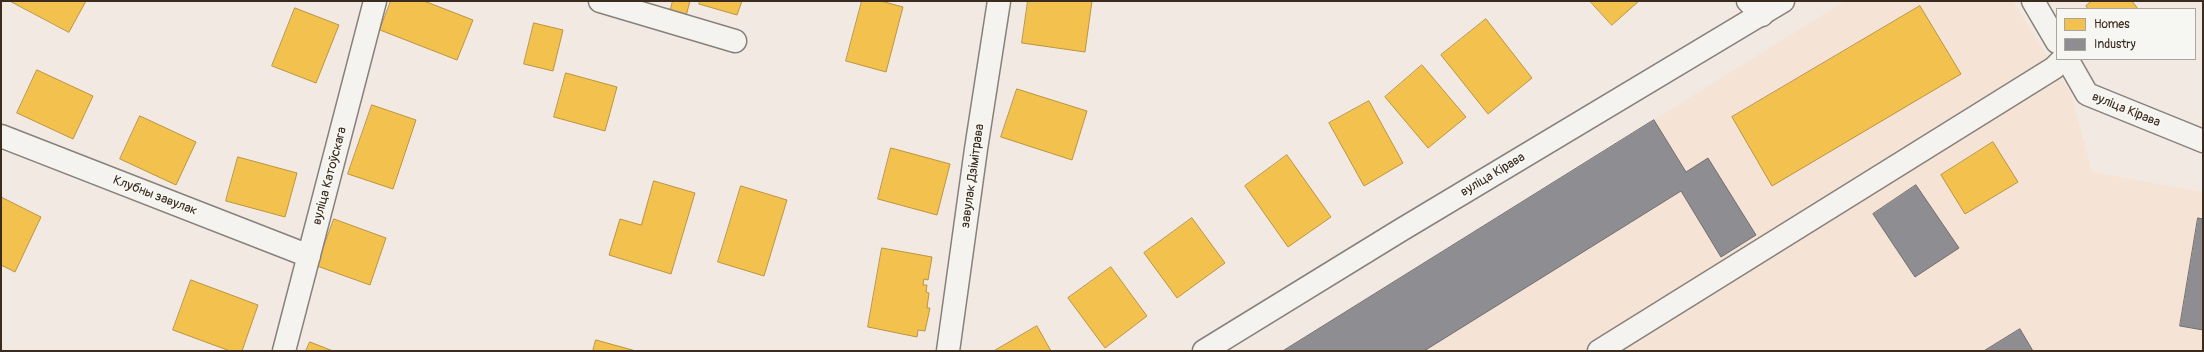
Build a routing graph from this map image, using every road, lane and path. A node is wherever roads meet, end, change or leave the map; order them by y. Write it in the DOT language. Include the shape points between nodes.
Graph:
graph roads {
  1 [pos="375,1"];
  2 [pos="600,1"];
  3 [pos="999,1"];
  4 [pos="1784,1"];
  5 [pos="2033,1"];
  6 [pos="1755,8"];
  7 [pos="2056,40"];
  8 [pos="735,41"];
  9 [pos="2062,60"];
  10 [pos="2068,60"];
  11 [pos="1,136"];
  12 [pos="2203,141"];
  13 [pos="309,256"];
  14 [pos="284,351"];
  15 [pos="948,351"];
  16 [pos="1204,351"];
  17 [pos="1600,351"];
  1 -- 13 [label="street, вуліца Катоўскага"];
  2 -- 8 [label="street"];
  3 -- 15 [label="street, завулак Дзімітрава"];
  4 -- 6 [label="street, вуліца Кірава"];
  5 -- 7 [label="street"];
  6 -- 16 [label="street, вуліца Кірава"];
  9 -- 17 [label="street" via="2054,68"];
  10 -- 12 [label="street, вуліца Кірава" via="2087,94"];
  11 -- 13 [label="street, Клубны завулак"];
  13 -- 14 [label="street, вуліца Катоўскага"];
}
